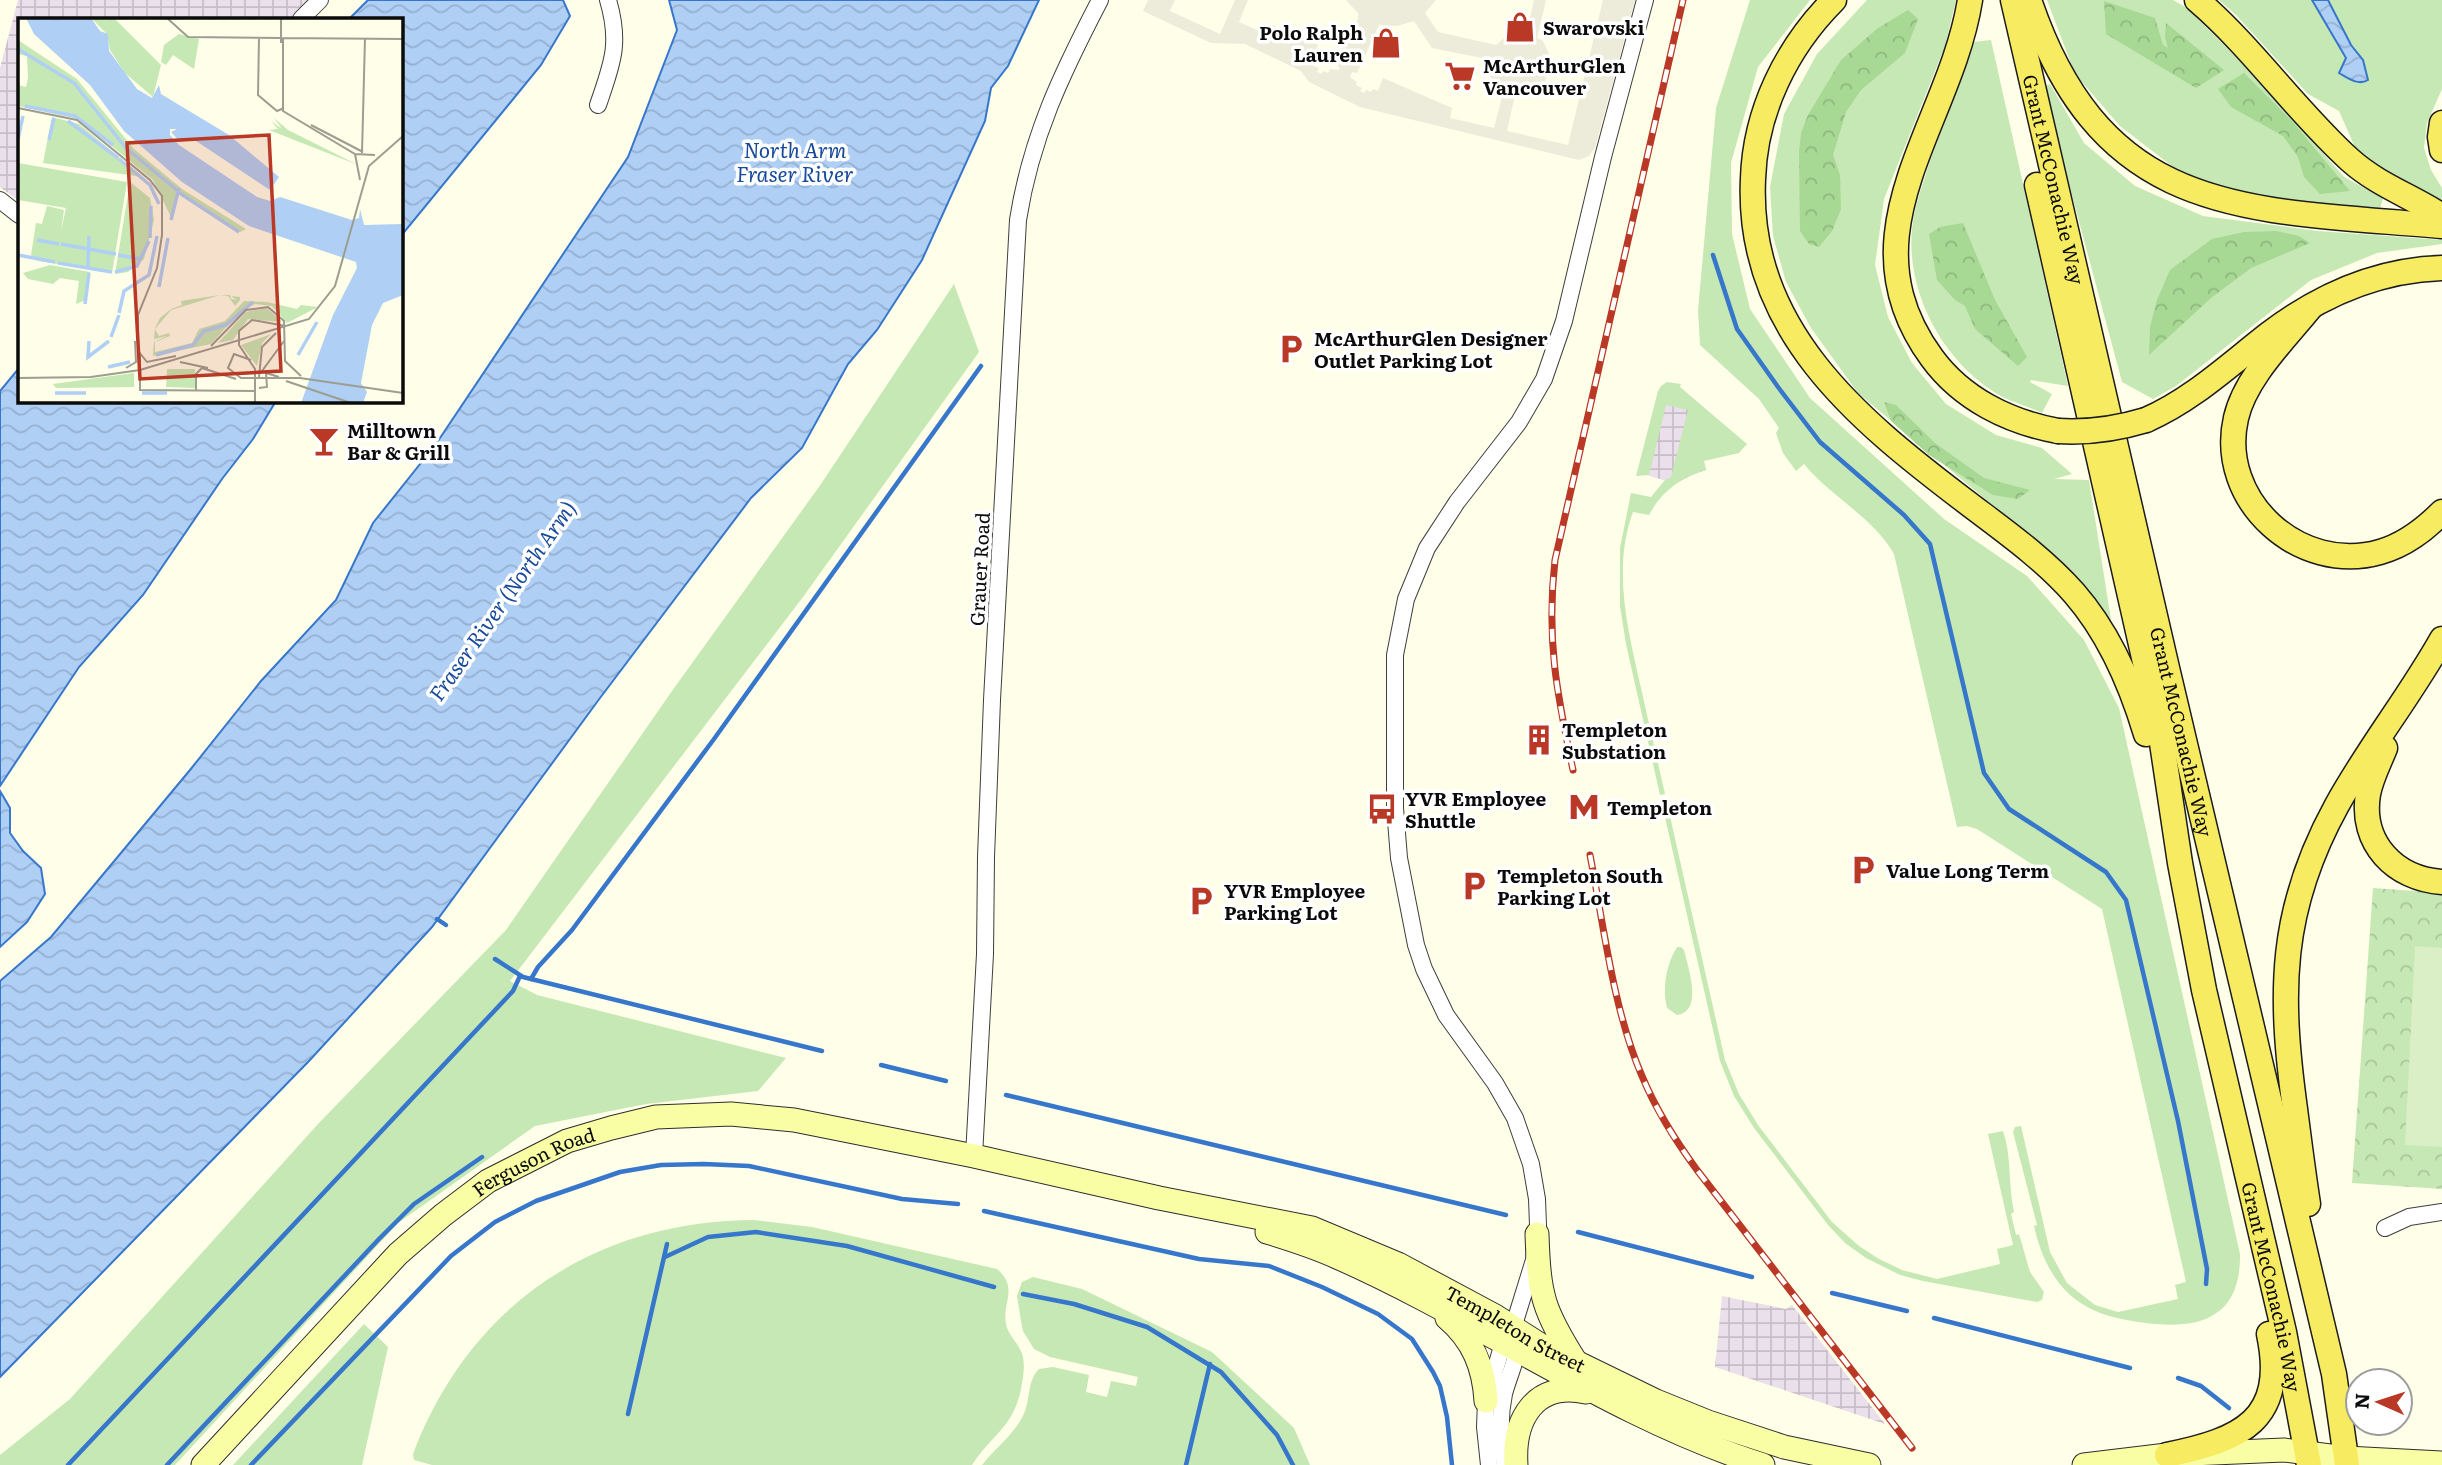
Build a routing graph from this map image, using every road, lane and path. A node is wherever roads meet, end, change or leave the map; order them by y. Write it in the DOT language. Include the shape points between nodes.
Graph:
graph roads {
  1 [pos="320,0"];
  2 [pos="608,0"];
  3 [pos="1100,0"];
  4 [pos="1645,0"];
  5 [pos="1834,0"];
  6 [pos="1970,0"];
  7 [pos="1995,0"];
  8 [pos="2012,0"];
  9 [pos="2029,0"];
  10 [pos="2197,0"];
  11 [pos="301,18"];
  12 [pos="598,105"];
  13 [pos="2442,123"];
  14 [pos="2442,150"];
  15 [pos="0,200"];
  16 [pos="18,214"];
  17 [pos="2442,216"];
  18 [pos="2442,226"];
  19 [pos="2442,268"];
  20 [pos="2309,308"];
  21 [pos="2442,512"];
  22 [pos="2438,646"];
  23 [pos="2180,863"];
  24 [pos="2442,883"];
  25 [pos="2222,1072"];
  26 [pos="974,1156"];
  27 [pos="1159,1198"];
  28 [pos="2442,1212"];
  29 [pos="2385,1228"];
  30 [pos="1537,1234"];
  31 [pos="1413,1294"];
  32 [pos="1511,1340"];
  33 [pos="1576,1362"];
  34 [pos="2334,1374"];
  35 [pos="1599,1394"];
  36 [pos="1486,1401"];
  37 [pos="2167,1454"];
  38 [pos="2309,1461"];
  39 [pos="2347,1462"];
  40 [pos="2442,1463"];
  41 [pos="204,1465"];
  42 [pos="1489,1465"];
  43 [pos="1505,1465"];
  44 [pos="1516,1465"];
  45 [pos="1763,1465"];
  46 [pos="1869,1465"];
  47 [pos="2084,1465"];
  1 -- 11 [label="street"];
  2 -- 12 [label="street" via="615,50"];
  3 -- 26 [label="street, Grauer Road" via="1045,114 1018,220"];
  4 -- 30 [label="street" via="1564,321 1544,379 1519,422 1427,548 1406,600 1395,655 1395,808 1409,918 1435,994 1515,1118 1535,1180"];
  5 -- 23 [label="main road" via="1792,52 1758,136 1752,179 1754,225 1774,298 1800,346 1853,408 2046,565 2089,613 2120,664 2138,709"];
  6 -- 20 [label="main road, bridge" via="1956,57 1901,205 1895,253 1900,291 1919,339 1962,389 1989,407 2038,428 2087,432 2124,427 2185,400"];
  7 -- 23 [label="main road, Grant McConachie Way" via="2147,671"];
  8 -- 34 [label="main road, Grant McConachie Way"];
  9 -- 18 [label="main road" via="2047,49 2082,106 2123,150 2167,180 2247,207"];
  10 -- 17 [label="main road" via="2350,159 2377,181"];
  13 -- 14 [label="main road"];
  15 -- 16 [label="street"];
  19 -- 20 [label="main road" via="2398,272 2367,281"];
  20 -- 21 [label="main road" via="2250,383 2235,420 2239,477 2256,510 2296,544 2346,556 2397,546"];
  22 -- 24 [label="main road" via="2379,763 2367,808 2373,837 2386,859 2409,875"];
  22 -- 34 [label="main road" via="2366,755 2324,830 2297,900 2287,951 2288,1056"];
  23 -- 25 [label="main road, Grant McConachie Way"];
  25 -- 37 [label="main road" via="2233,1167 2272,1348 2274,1378 2265,1405 2240,1431 2209,1446"];
  25 -- 38 [label="main road, Grant McConachie Way" via="2281,1319"];
  26 -- 27 [label="street, Templeton Street"];
  26 -- 41 [label="street, Ferguson Road" via="794,1120 731,1114 656,1117 567,1141 488,1181 398,1254"];
  27 -- 31 [label="street, Templeton Street" via="1335,1256"];
  27 -- 32 [label="street, Templeton Street" via="1312,1228 1398,1264"];
  28 -- 29 [label="street" via="2409,1217"];
  30 -- 32 [label="street"];
  30 -- 33 [label="street" via="1545,1308"];
  31 -- 32 [label="street, Templeton Street"];
  31 -- 36 [label="street" via="1455,1325 1472,1347 1484,1376"];
  32 -- 33 [label="street, Templeton Street" via="1539,1344"];
  32 -- 35 [label="street, Templeton Street"];
  32 -- 36 [label="street"];
  32 -- 43 [label="street" via="1500,1432"];
  33 -- 46 [label="street, Templeton Street" via="1656,1401 1744,1435"];
  34 -- 39 [label="main road, Grant McConachie Way"];
  35 -- 44 [label="street" via="1563,1390 1536,1402 1520,1421"];
  35 -- 45 [label="street, Templeton Street" via="1684,1436"];
  36 -- 42 [label="street"];
  37 -- 38 [label="street" via="2284,1450"];
  37 -- 47 [label="street"];
  38 -- 39 [label="street"];
  39 -- 40 [label="street"];
}
